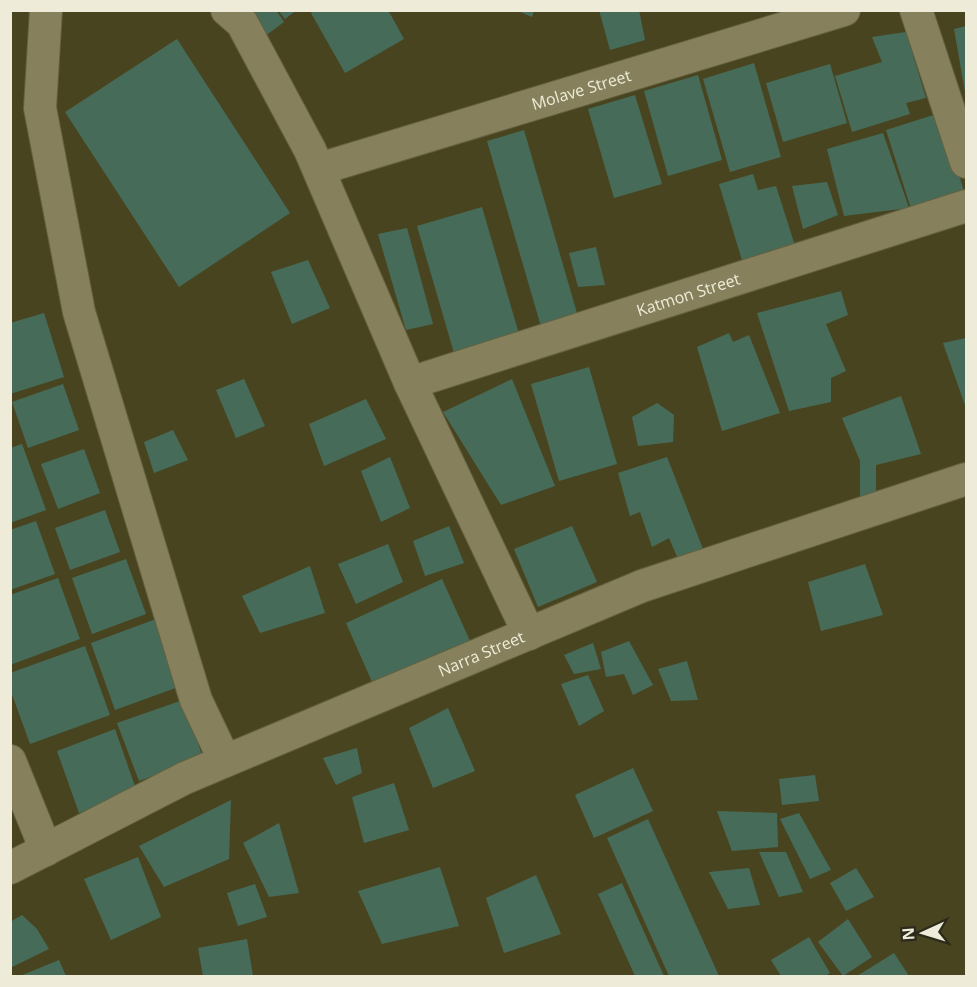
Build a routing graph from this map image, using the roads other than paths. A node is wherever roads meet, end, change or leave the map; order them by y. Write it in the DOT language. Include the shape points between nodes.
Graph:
graph roads {
  1 [pos="45,10"];
  2 [pos="227,10"];
  3 [pos="844,10"];
  4 [pos="916,10"];
  5 [pos="966,162"];
  6 [pos="319,169"];
  7 [pos="966,207"];
  8 [pos="410,383"];
  9 [pos="966,479"];
  10 [pos="529,634"];
  11 [pos="10,761"];
  12 [pos="225,761"];
  13 [pos="46,850"];
  14 [pos="10,868"];
  1 -- 12 [label="street" via="40,108 78,312 196,700"];
  2 -- 6 [label="street" via="242,23"];
  3 -- 6 [label="street, Molave Street"];
  4 -- 5 [label="street"];
  6 -- 8 [label="street"];
  7 -- 8 [label="street, Katmon Street"];
  8 -- 10 [label="street"];
  9 -- 10 [label="street, Narra Street" via="642,586"];
  10 -- 12 [label="street, Narra Street"];
  11 -- 13 [label="street"];
  12 -- 13 [label="street, Narra Street"];
  13 -- 14 [label="street, Narra Street"];
}
